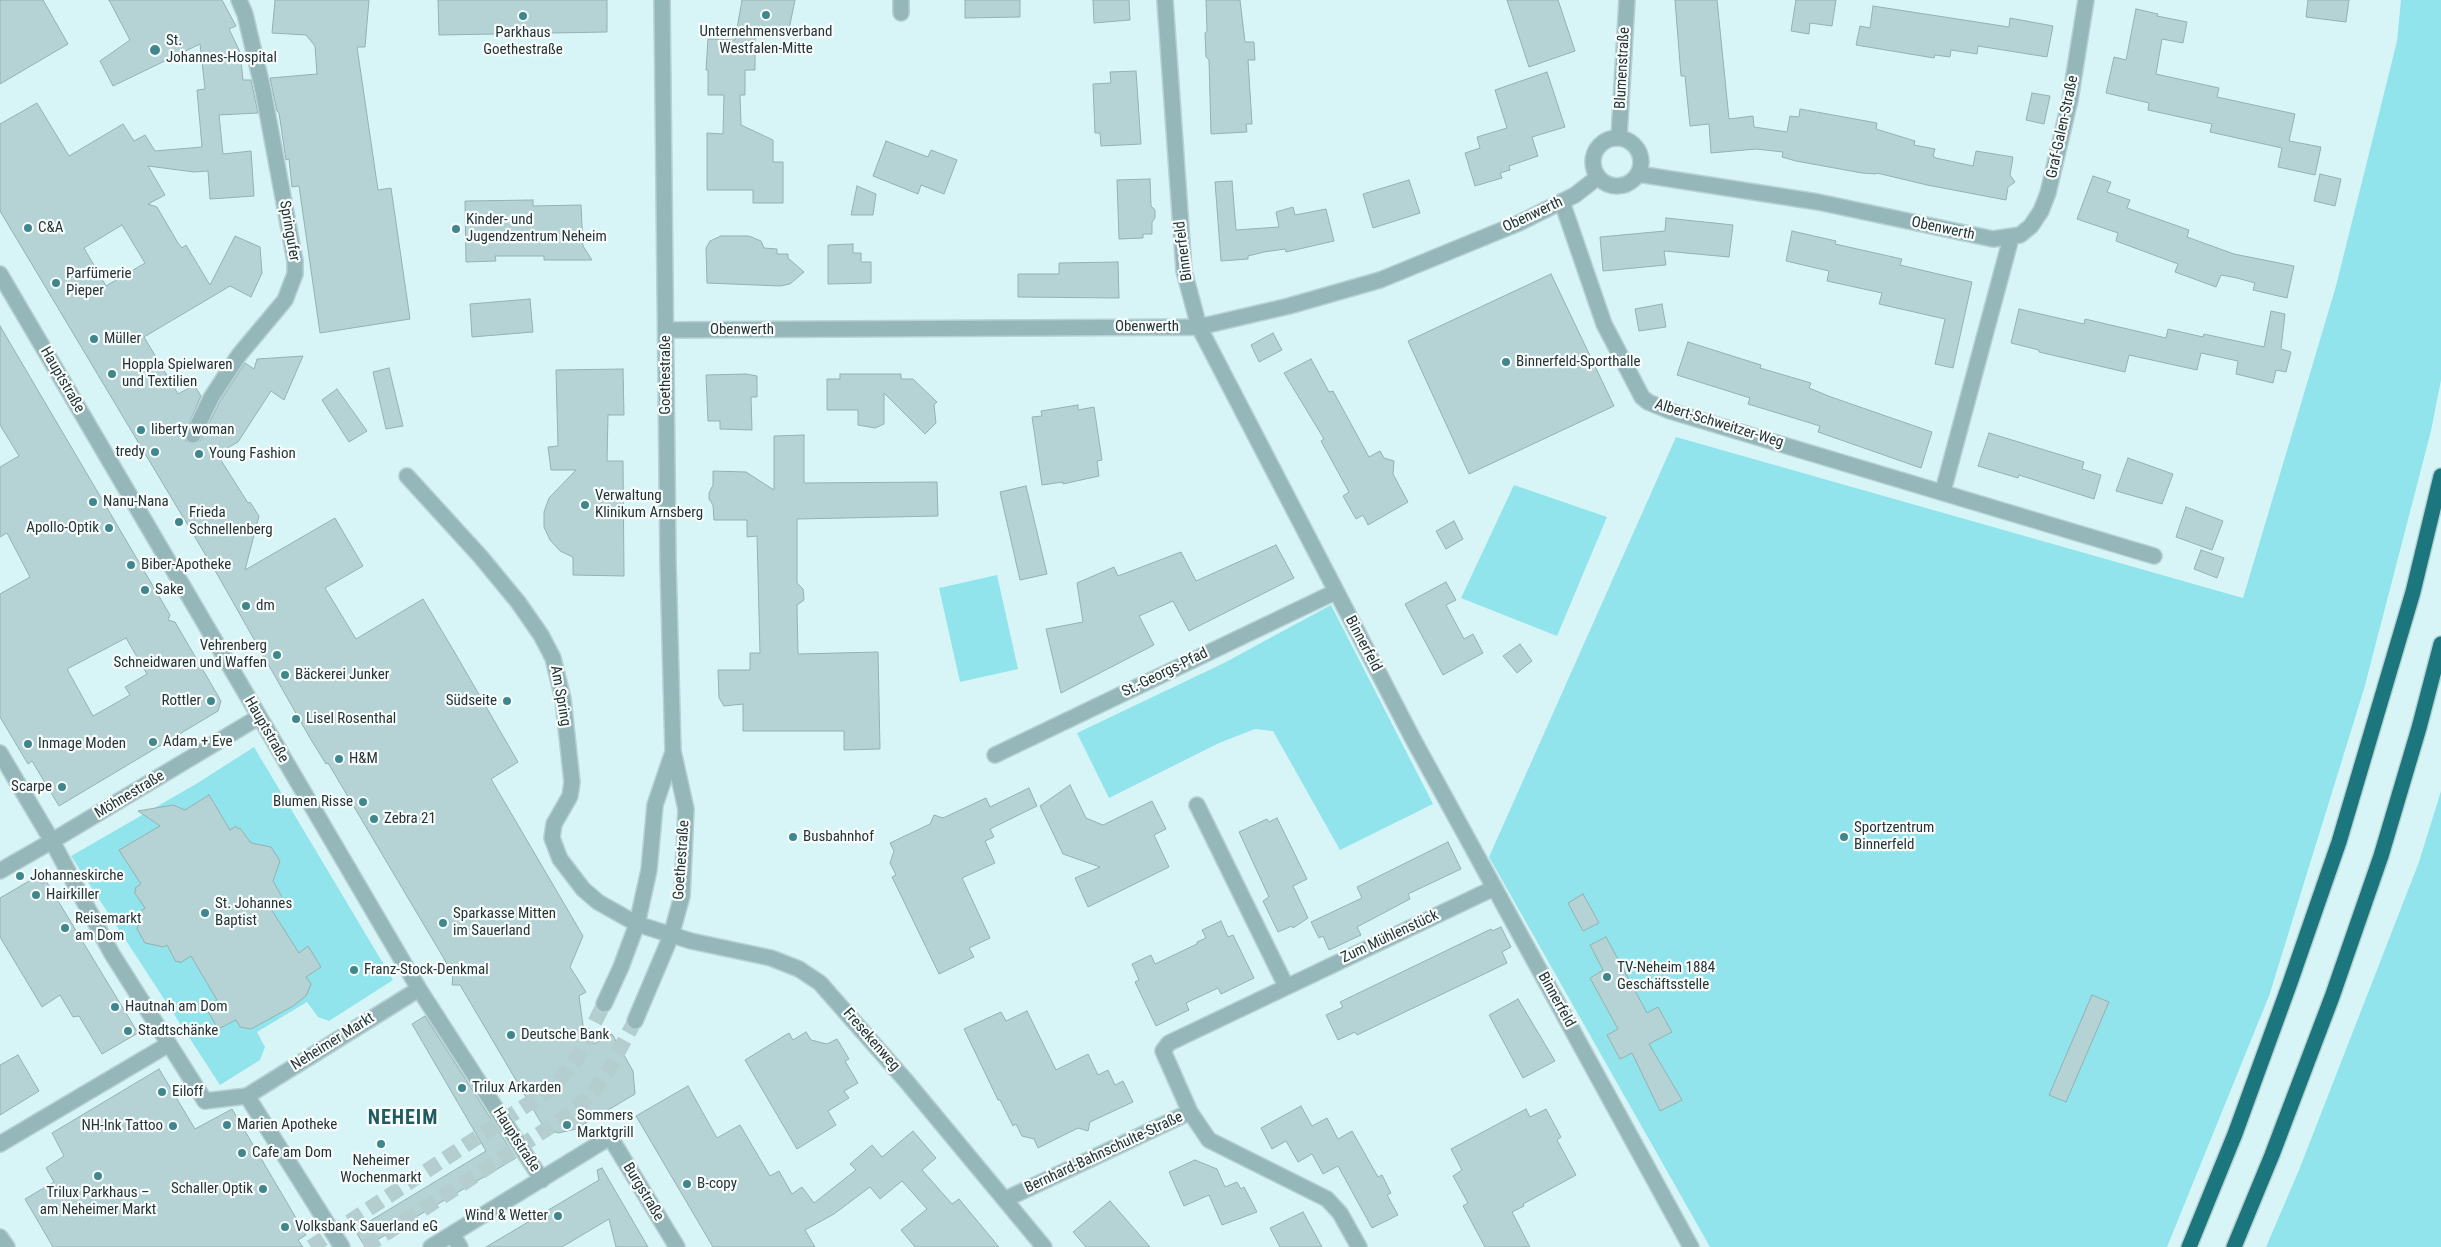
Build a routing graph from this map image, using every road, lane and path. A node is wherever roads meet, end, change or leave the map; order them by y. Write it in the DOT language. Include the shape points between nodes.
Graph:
graph roads {
  1 [pos="240,0"];
  2 [pos="662,0"];
  3 [pos="1165,0"];
  4 [pos="1627,0"];
  5 [pos="2086,0"];
  6 [pos="1619,137"];
  7 [pos="1638,174"];
  8 [pos="1598,177"];
  9 [pos="1562,202"];
  10 [pos="2011,238"];
  11 [pos="0,274"];
  12 [pos="1199,327"];
  13 [pos="666,330"];
  14 [pos="193,435"];
  15 [pos="407,476"];
  16 [pos="2441,476"];
  17 [pos="1943,491"];
  18 [pos="2154,556"];
  19 [pos="1335,592"];
  20 [pos="2441,644"];
  21 [pos="259,717"];
  22 [pos="673,751"];
  23 [pos="0,753"];
  24 [pos="995,755"];
  25 [pos="1197,804"];
  26 [pos="52,841"];
  27 [pos="0,871"];
  28 [pos="1494,888"];
  29 [pos="637,924"];
  30 [pos="671,936"];
  31 [pos="1286,986"];
  32 [pos="419,989"];
  33 [pos="604,1004"];
  34 [pos="635,1022"];
  35 [pos="168,1044"];
  36 [pos="247,1096"];
  37 [pos="1190,1112"];
  38 [pos="0,1144"];
  39 [pos="542,1180"];
  40 [pos="1006,1199"];
  41 [pos="452,1234"];
  42 [pos="0,1237"];
  43 [pos="8,1247"];
  44 [pos="342,1247"];
  45 [pos="431,1247"];
  46 [pos="460,1247"];
  47 [pos="677,1247"];
  48 [pos="1044,1247"];
  49 [pos="1359,1247"];
  50 [pos="1691,1247"];
  51 [pos="2189,1247"];
  52 [pos="2234,1247"];
  1 -- 14 [label="street, Springufer" via="263,90 295,274 285,300 239,355"];
  2 -- 13 [label="street, Goethestraße"];
  3 -- 12 [label="street, Binnerfeld" via="1184,272"];
  4 -- 6 [label="street, Blumenstraße"];
  5 -- 10 [label="street, Graf-Galen-Straße" via="2070,100 2048,193 2031,226"];
  6 -- 7 [label="street" via="1636,146 1641,155"];
  6 -- 8 [label="street" via="1609,138 1595,150 1593,169"];
  7 -- 8 [label="street" via="1619,186 1611,186"];
  7 -- 10 [label="street, Obenwerth" via="1818,202 1993,239"];
  8 -- 9 [label="street, Obenwerth"];
  9 -- 12 [label="street, Obenwerth" via="1380,280"];
  9 -- 17 [label="street, Albert-Schweitzer-Weg" via="1604,324 1642,397 1648,402"];
  10 -- 17 [label="street"];
  11 -- 21 [label="street, Hauptstraße"];
  12 -- 13 [label="street, Obenwerth"];
  12 -- 19 [label="street, Binnerfeld"];
  13 -- 22 [label="street, Goethestraße"];
  15 -- 29 [label="street, Am Spring" via="503,583 548,646 563,699 572,782 570,796 552,831 555,849 592,897"];
  16 -- 51 [label="highway" via="2410,601 2338,842 2235,1134"];
  17 -- 18 [label="street, Albert-Schweitzer-Weg"];
  19 -- 24 [label="street, St.-Georgs-Pfad"];
  19 -- 28 [label="street, Binnerfeld"];
  20 -- 52 [label="highway" via="2381,856 2332,997"];
  21 -- 26 [label="street, Möhnestraße"];
  21 -- 32 [label="street, Hauptstraße"];
  22 -- 29 [label="street, Goethestraße" via="655,805 649,870"];
  22 -- 30 [label="street, Goethestraße" via="686,809 682,896"];
  23 -- 26 [label="street, Neheimer Markt"];
  25 -- 31 [label="street"];
  26 -- 27 [label="street, Möhnestraße"];
  26 -- 35 [label="street, Neheimer Markt" via="112,954"];
  28 -- 31 [label="street, Zum Mühlenstück"];
  28 -- 50 [label="street, Binnerfeld"];
  29 -- 30 [label="street, Fresekenweg"];
  29 -- 33 [label="street, Goethestraße"];
  30 -- 34 [label="street, Goethestraße"];
  30 -- 40 [label="street, Fresekenweg" via="771,958 799,968 820,983"];
  31 -- 37 [label="street, Zum Mühlenstück" via="1164,1048 1163,1055"];
  32 -- 36 [label="street, Neheimer Markt"];
  32 -- 39 [label="street, Hauptstraße"];
  35 -- 36 [label="street, Neheimer Markt" via="204,1101"];
  35 -- 38 [label="street"];
  36 -- 44 [label="street"];
  37 -- 40 [label="street, Bernhard-Bahnschulte-Straße"];
  37 -- 49 [label="street, Bernhard-Bahnschulte-Straße" via="1215,1145 1335,1205"];
  39 -- 41 [label="street"];
  39 -- 47 [label="street, Burgstraße" via="610,1137"];
  40 -- 48 [label="street, Fresekenweg"];
  41 -- 45 [label="street"];
  41 -- 46 [label="street"];
  42 -- 43 [label="street"];
}
